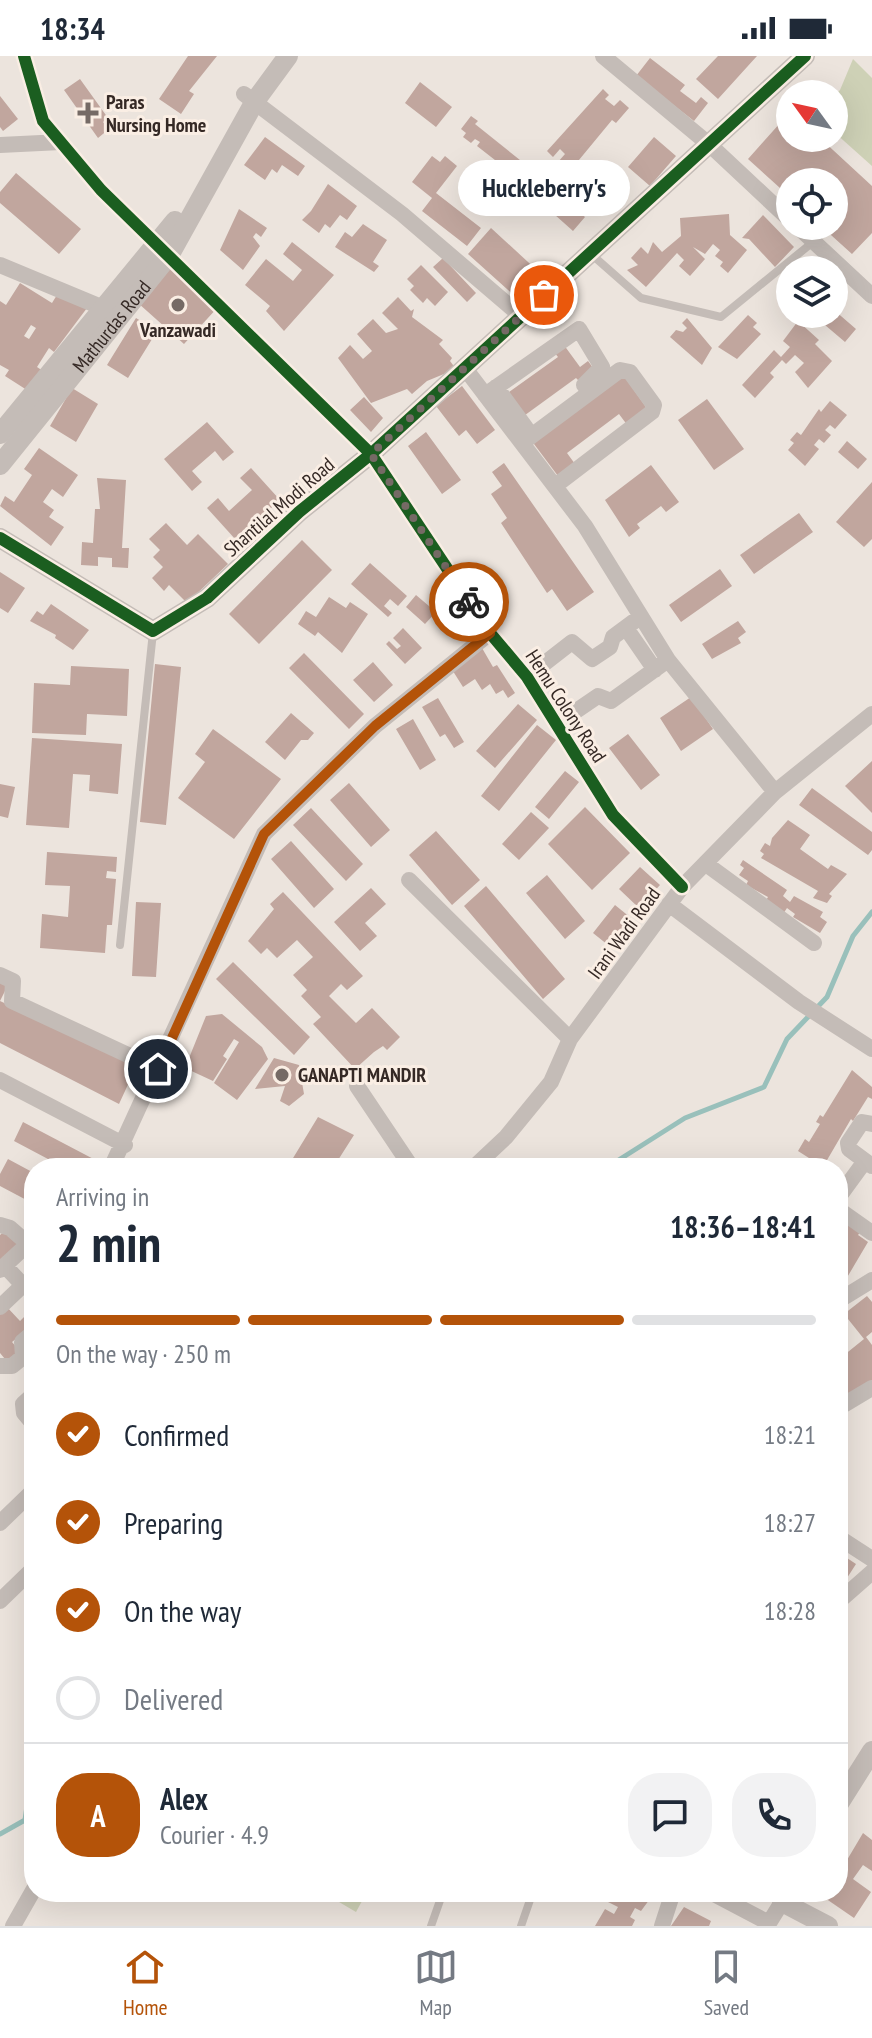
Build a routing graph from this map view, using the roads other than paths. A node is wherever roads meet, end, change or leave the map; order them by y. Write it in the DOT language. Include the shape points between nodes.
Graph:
graph roads {
  1 [pos="24,56"];
  2 [pos="270,56"];
  3 [pos="288,56"];
  4 [pos="603,56"];
  5 [pos="805,56"];
  6 [pos="250,98"];
  7 [pos="61,142"];
  8 [pos="0,145"];
  9 [pos="711,146"];
  10 [pos="776,207"];
  11 [pos="813,242"];
  12 [pos="164,250"];
  13 [pos="591,254"];
  14 [pos="0,265"];
  15 [pos="872,296"];
  16 [pos="111,312"];
  17 [pos="521,316"];
  18 [pos="464,367"];
  19 [pos="491,391"];
  20 [pos="0,434"];
  21 [pos="523,436"];
  22 [pos="371,454"];
  23 [pos="0,465"];
  24 [pos="558,484"];
  25 [pos="0,538"];
  26 [pos="640,617"];
  27 [pos="626,628"];
  28 [pos="153,631"];
  29 [pos="490,633"];
  30 [pos="662,665"];
  31 [pos="527,677"];
  32 [pos="872,714"];
  33 [pos="557,724"];
  34 [pos="775,792"];
  35 [pos="706,864"];
  36 [pos="409,880"];
  37 [pos="682,887"];
  38 [pos="669,904"];
  39 [pos="814,943"];
  40 [pos="120,945"];
  41 [pos="0,975"];
  42 [pos="570,1039"];
  43 [pos="872,1049"];
  44 [pos="158,1069"];
  45 [pos="0,1080"];
  46 [pos="357,1086"];
  47 [pos="872,1124"];
  48 [pos="125,1145"];
  49 [pos="117,1158"];
  50 [pos="405,1158"];
  51 [pos="484,1158"];
  52 [pos="869,1163"];
  53 [pos="848,1187"];
  54 [pos="848,1216"];
  55 [pos="0,1225"];
  56 [pos="872,1232"];
  57 [pos="24,1241"];
  58 [pos="24,1252"];
  59 [pos="2,1268"];
  60 [pos="872,1281"];
  61 [pos="848,1295"];
  62 [pos="0,1307"];
  63 [pos="24,1340"];
  64 [pos="0,1366"];
  65 [pos="872,1388"];
  66 [pos="848,1402"];
  67 [pos="24,1500"];
  68 [pos="0,1523"];
  69 [pos="848,1543"];
  70 [pos="872,1559"];
  71 [pos="872,1572"];
  72 [pos="24,1578"];
  73 [pos="848,1593"];
  74 [pos="0,1601"];
  75 [pos="868,1765"];
  76 [pos="848,1792"];
  77 [pos="27,1902"];
  78 [pos="439,1902"];
  79 [pos="529,1902"];
  80 [pos="670,1902"];
  81 [pos="728,1902"];
  82 [pos="782,1902"];
  83 [pos="792,1902"];
  84 [pos="768,1924"];
  85 [pos="13,1926"];
  86 [pos="431,1926"];
  87 [pos="521,1926"];
  88 [pos="662,1926"];
  89 [pos="828,1926"];
  1 -- 7 [label="street, Hemu Colony Road" via="43,121"];
  2 -- 6 [label="street"];
  3 -- 6 [label="street"];
  4 -- 9 [label="street"];
  5 -- 9 [label="street, Shantilal Modi Road"];
  6 -- 12 [label="street"];
  6 -- 17 [label="street" via="402,214"];
  7 -- 8 [label="street"];
  7 -- 12 [label="street, Hemu Colony Road" via="101,190"];
  9 -- 10 [label="street"];
  9 -- 13 [label="street, Shantilal Modi Road"];
  11 -- 13 [label="lane" via="721,317 641,298"];
  11 -- 15 [label="street"];
  12 -- 16 [label="street"];
  12 -- 22 [label="street, Hemu Colony Road"];
  13 -- 17 [label="street, Shantilal Modi Road"];
  14 -- 16 [label="street"];
  16 -- 20 [label="street"];
  16 -- 23 [label="street, Mathurdas Road"];
  17 -- 18 [label="street, Shantilal Modi Road"];
  18 -- 19 [label="street"];
  18 -- 22 [label="street, Shantilal Modi Road"];
  19 -- 21 [label="street"];
  19 -- 21 [label="street" via="571,332 583,332 601,363 600,371"];
  21 -- 24 [label="street"];
  21 -- 24 [label="street" via="620,370 630,372 654,405 652,412"];
  22 -- 28 [label="street, Shantilal Modi Road" via="207,598"];
  22 -- 29 [label="street, Hemu Colony Road"];
  24 -- 26 [label="street"];
  25 -- 28 [label="street"];
  26 -- 27 [label="street"];
  26 -- 30 [label="street"];
  27 -- 30 [label="street"];
  27 -- 31 [label="street" via="592,659 572,642"];
  28 -- 40 [label="lane"];
  29 -- 31 [label="street, Hemu Colony Road"];
  29 -- 44 [label="street" via="375,726 264,834"];
  30 -- 33 [label="street" via="611,701 598,696"];
  30 -- 34 [label="street"];
  31 -- 33 [label="street, Hemu Colony Road"];
  32 -- 34 [label="street, Irani Wadi Road"];
  33 -- 37 [label="street, Hemu Colony Road" via="613,815"];
  34 -- 35 [label="street, Irani Wadi Road"];
  35 -- 37 [label="street, Irani Wadi Road"];
  35 -- 39 [label="street"];
  36 -- 42 [label="street"];
  37 -- 38 [label="street, Irani Wadi Road"];
  38 -- 42 [label="street, Irani Wadi Road"];
  38 -- 43 [label="street" via="799,1002"];
  41 -- 44 [label="street" via="13,981 12,1001"];
  42 -- 51 [label="street, Irani Wadi Road" via="551,1082"];
  44 -- 48 [label="street"];
  45 -- 48 [label="street"];
  46 -- 50 [label="street"];
  47 -- 52 [label="street" via="862,1122 848,1143"];
  48 -- 49 [label="street"];
  52 -- 53 [label="street"];
  54 -- 56 [label="street"];
  55 -- 57 [label="street"];
  58 -- 59 [label="street"];
  59 -- 62 [label="street" via="20,1282 20,1288"];
  60 -- 61 [label="street"];
  63 -- 64 [label="street" via="23,1357 12,1366"];
  65 -- 66 [label="street"];
  67 -- 68 [label="street"];
  69 -- 70 [label="street"];
  71 -- 73 [label="street"];
  72 -- 74 [label="street"];
  75 -- 76 [label="street"];
  77 -- 85 [label="street"];
  78 -- 86 [label="lane"];
  79 -- 87 [label="lane"];
  80 -- 88 [label="street"];
  81 -- 84 [label="street"];
  82 -- 84 [label="street"];
  83 -- 89 [label="street"];
}
